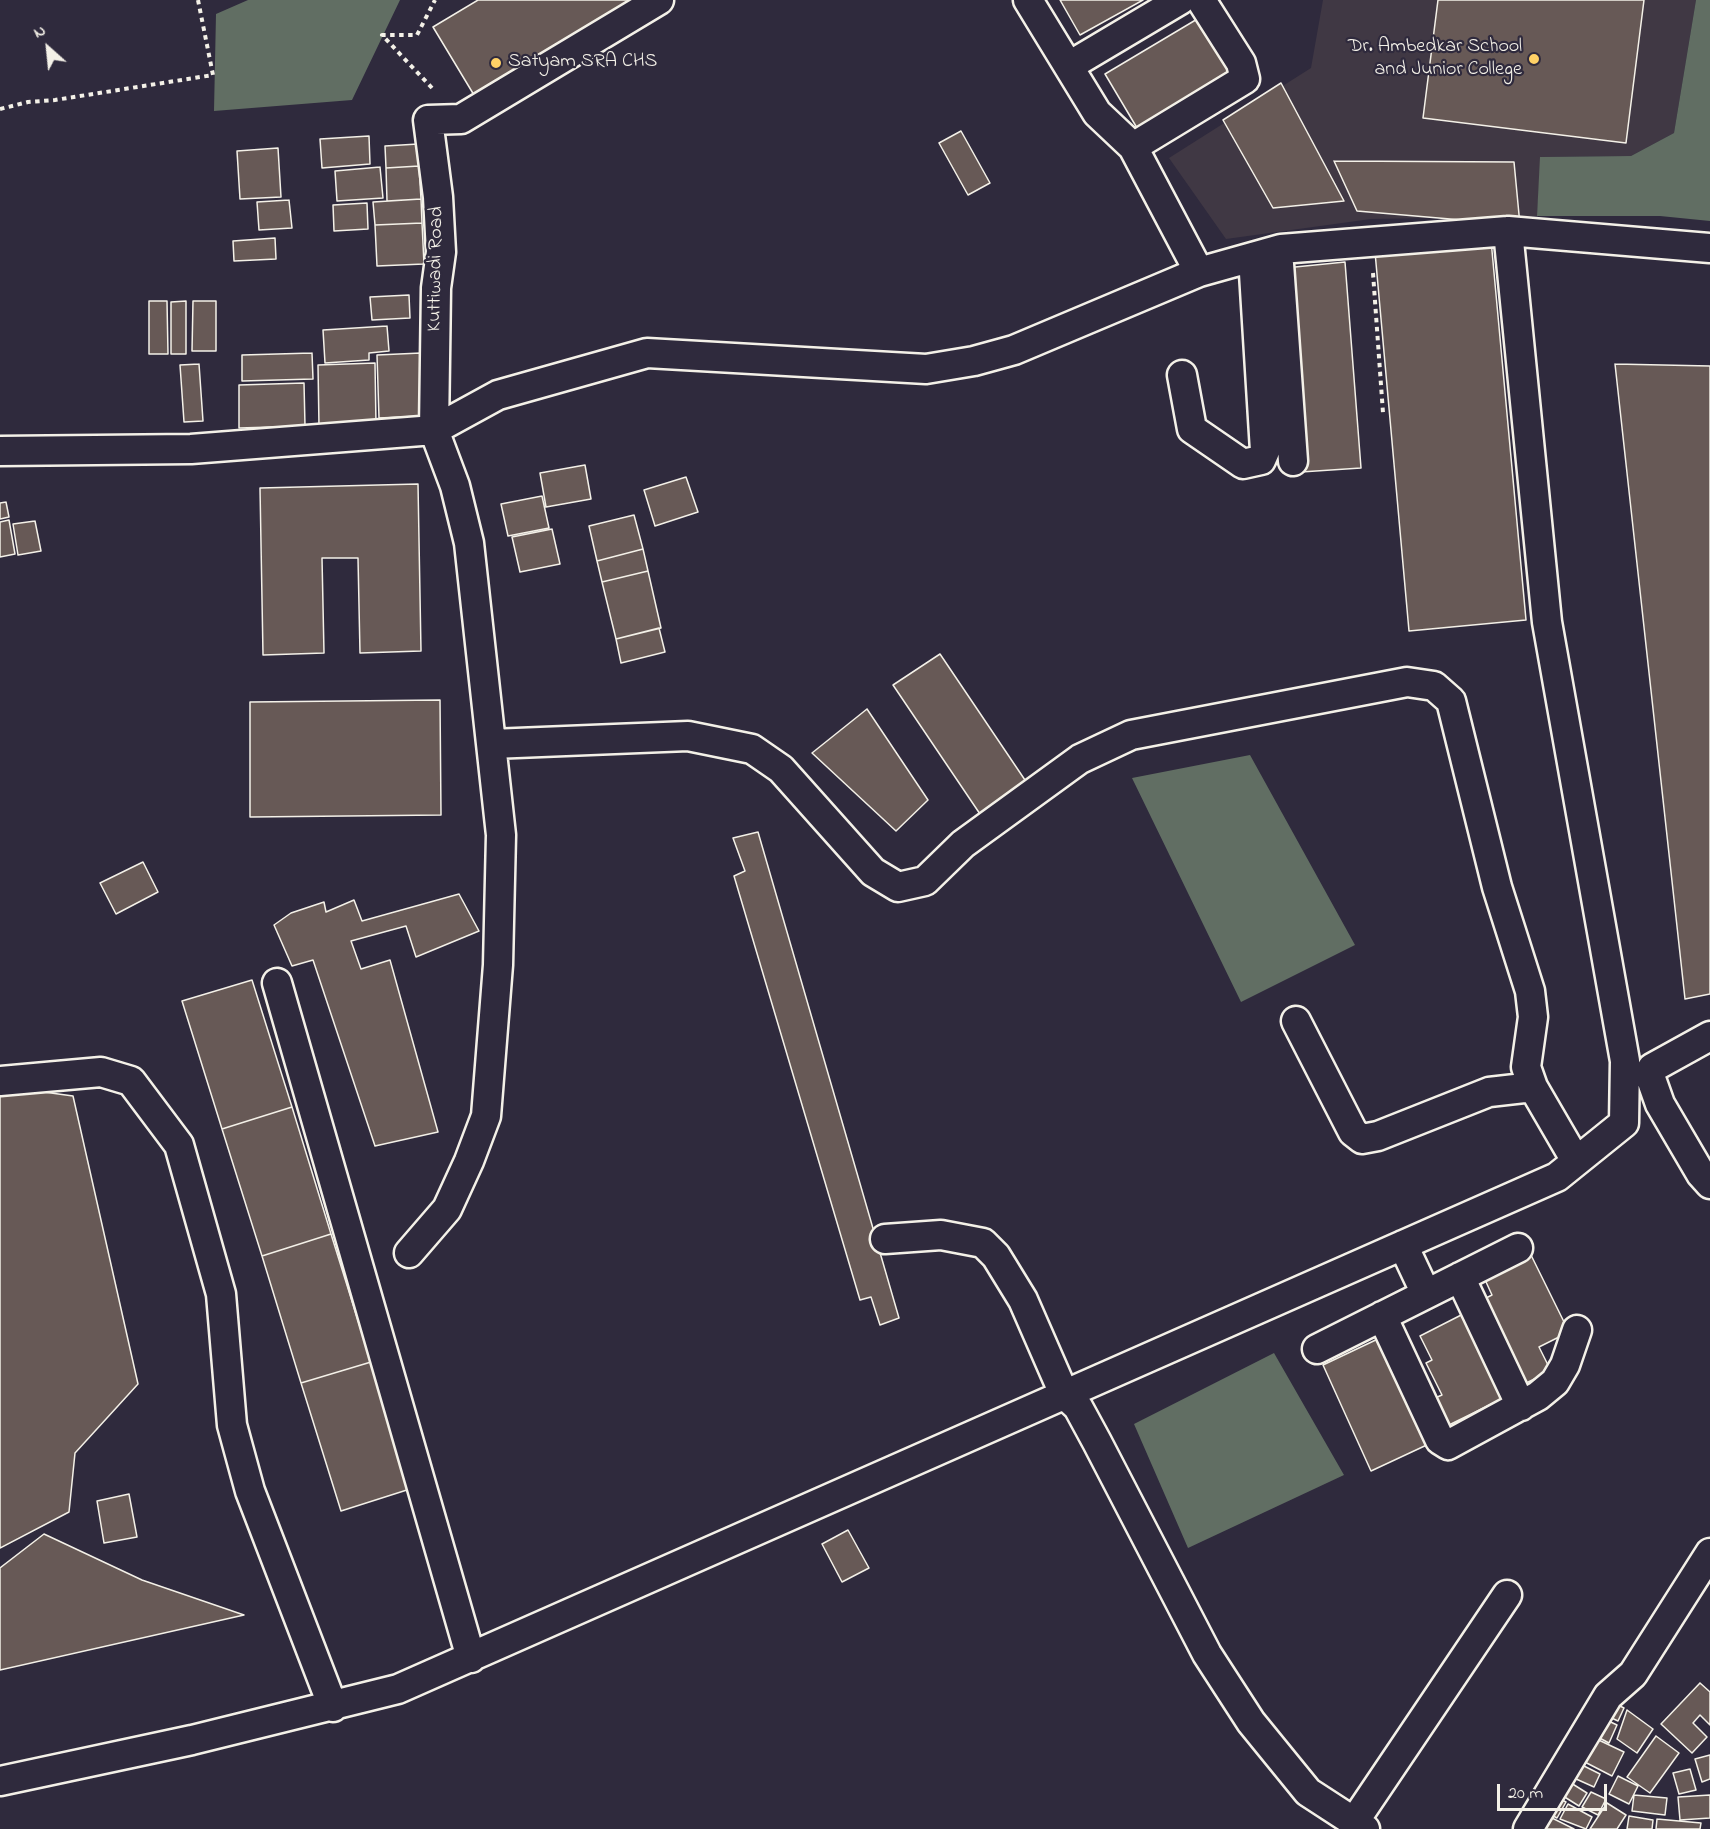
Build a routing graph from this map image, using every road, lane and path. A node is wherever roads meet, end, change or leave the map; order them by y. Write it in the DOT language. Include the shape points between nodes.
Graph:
graph roads {
  1 [pos="198,0"];
  2 [pos="435,0"];
  3 [pos="659,0"];
  4 [pos="1028,0"];
  5 [pos="1180,0"];
  6 [pos="1202,0"];
  7 [pos="1069,66"];
  8 [pos="0,109"];
  9 [pos="461,119"];
  10 [pos="1133,147"];
  11 [pos="1508,231"];
  12 [pos="1371,242"];
  13 [pos="1710,248"];
  14 [pos="1265,254"];
  15 [pos="1199,272"];
  16 [pos="1182,375"];
  17 [pos="1383,413"];
  18 [pos="434,430"];
  19 [pos="0,451"];
  20 [pos="1293,461"];
  21 [pos="492,744"];
  22 [pos="277,983"];
  23 [pos="1296,1021"];
  24 [pos="1710,1036"];
  25 [pos="0,1081"];
  26 [pos="1533,1087"];
  27 [pos="1660,1104"];
  28 [pos="1624,1124"];
  29 [pos="1576,1161"];
  30 [pos="1710,1184"];
  31 [pos="885,1239"];
  32 [pos="1403,1245"];
  33 [pos="1518,1248"];
  34 [pos="410,1252"];
  35 [pos="1460,1277"];
  36 [pos="1426,1294"];
  37 [pos="1382,1316"];
  38 [pos="1577,1330"];
  39 [pos="1317,1349"];
  40 [pos="1064,1394"];
  41 [pos="1521,1406"];
  42 [pos="1710,1553"];
  43 [pos="1507,1595"];
  44 [pos="471,1658"];
  45 [pos="333,1707"];
  46 [pos="0,1780"];
  47 [pos="1359,1825"];
  48 [pos="1528,1829"];
  1 -- 8 [label="path" via="213,75"];
  2 -- 9 [label="path" via="417,35 382,35"];
  3 -- 9 [label="street, Kuttiwadi Road"];
  4 -- 7 [label="street"];
  5 -- 7 [label="street"];
  6 -- 10 [label="street" via="1241,63 1245,79"];
  7 -- 10 [label="street" via="1097,113"];
  9 -- 18 [label="street, Kuttiwadi Road" via="428,120 441,252 436,288"];
  10 -- 15 [label="street"];
  11 -- 12 [label="street"];
  11 -- 13 [label="street"];
  11 -- 28 [label="street" via="1547,622 1625,1061"];
  12 -- 14 [label="street"];
  12 -- 17 [label="path"];
  14 -- 15 [label="street"];
  14 -- 16 [label="street" via="1265,451 1261,460 1243,464 1192,429"];
  14 -- 20 [label="street"];
  15 -- 18 [label="street" via="1014,350 974,361 926,369 647,353 498,394"];
  18 -- 19 [label="street" via="191,449"];
  18 -- 21 [label="street" via="455,486 469,543"];
  21 -- 26 [label="street" via="688,736 752,749 781,769 873,872 898,887 925,881 963,844 1080,759 1131,735 1407,682 1434,686 1450,701 1459,727 1497,887 1530,991 1533,1017 1526,1067"];
  21 -- 34 [label="street" via="501,835 498,965 486,1116 447,1209"];
  22 -- 44 [label="street"];
  23 -- 26 [label="street" via="1353,1132 1362,1139 1489,1092"];
  24 -- 27 [label="street" via="1652,1068 1651,1082"];
  25 -- 45 [label="street" via="101,1072 131,1081 179,1145 221,1294 232,1425 247,1480"];
  26 -- 29 [label="street"];
  27 -- 28 [label="street"];
  27 -- 30 [label="street"];
  28 -- 29 [label="street"];
  29 -- 32 [label="street" via="1557,1177"];
  31 -- 40 [label="street" via="941,1235 983,1243 996,1256 1023,1300"];
  32 -- 36 [label="street"];
  32 -- 40 [label="street"];
  33 -- 35 [label="street"];
  35 -- 36 [label="street"];
  35 -- 41 [label="street"];
  36 -- 37 [label="street"];
  37 -- 39 [label="street"];
  37 -- 41 [label="street" via="1440,1440 1448,1445 1458,1441"];
  38 -- 41 [label="street" via="1555,1382"];
  40 -- 44 [label="street"];
  40 -- 47 [label="street" via="1078,1407 1207,1654 1251,1722 1308,1792"];
  42 -- 48 [label="street" via="1632,1674 1608,1696"];
  43 -- 47 [label="street"];
  44 -- 45 [label="street" via="398,1689"];
  45 -- 46 [label="street"];
}
